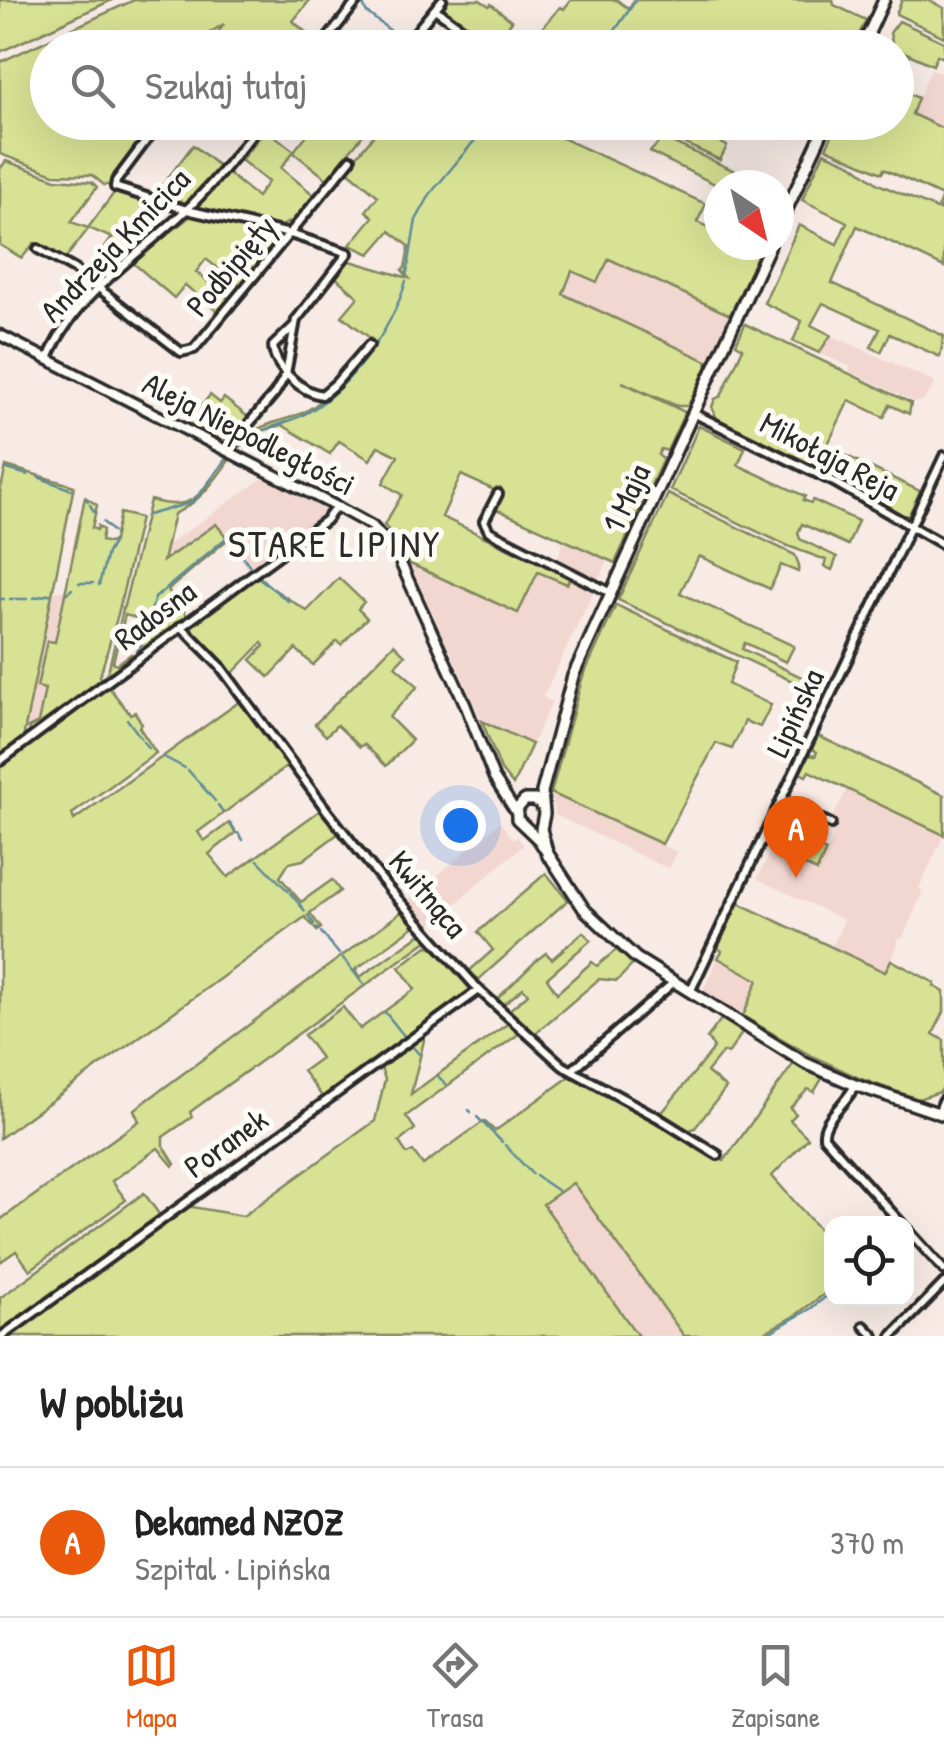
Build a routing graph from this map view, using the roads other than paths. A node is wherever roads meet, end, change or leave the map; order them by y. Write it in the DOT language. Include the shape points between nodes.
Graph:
graph roads {
  1 [pos="358,0"];
  2 [pos="442,0"];
  3 [pos="884,0"];
  4 [pos="435,9"];
  5 [pos="334,30"];
  6 [pos="418,30"];
  7 [pos="464,30"];
  8 [pos="870,30"];
  9 [pos="146,140"];
  10 [pos="247,140"];
  11 [pos="819,140"];
  12 [pos="351,159"];
  13 [pos="794,194"];
  14 [pos="187,210"];
  15 [pos="290,234"];
  16 [pos="38,249"];
  17 [pos="763,260"];
  18 [pos="98,288"];
  19 [pos="294,326"];
  20 [pos="0,335"];
  21 [pos="368,345"];
  22 [pos="48,359"];
  23 [pos="286,374"];
  24 [pos="693,412"];
  25 [pos="226,451"];
  26 [pos="944,456"];
  27 [pos="498,494"];
  28 [pos="336,506"];
  29 [pos="910,528"];
  30 [pos="944,545"];
  31 [pos="609,592"];
  32 [pos="182,626"];
  33 [pos="0,761"];
  34 [pos="544,778"];
  35 [pos="503,790"];
  36 [pos="527,800"];
  37 [pos="781,800"];
  38 [pos="543,807"];
  39 [pos="516,812"];
  40 [pos="542,822"];
  41 [pos="831,824"];
  42 [pos="528,828"];
  43 [pos="548,856"];
  44 [pos="674,982"];
  45 [pos="479,990"];
  46 [pos="690,992"];
  47 [pos="572,1070"];
  48 [pos="855,1085"];
  49 [pos="944,1099"];
  50 [pos="941,1114"];
  51 [pos="718,1156"];
  52 [pos="895,1216"];
  53 [pos="914,1237"];
  54 [pos="944,1270"];
  55 [pos="944,1283"];
  56 [pos="864,1326"];
  57 [pos="2,1336"];
  58 [pos="874,1336"];
  59 [pos="892,1336"];
  1 -- 5 [label="street"];
  2 -- 4 [label="street"];
  3 -- 8 [label="main road"];
  4 -- 6 [label="street"];
  4 -- 7 [label="street"];
  9 -- 14 [label="street" via="115,187"];
  10 -- 14 [label="street, Andrzeja Kmicica"];
  11 -- 13 [label="main road"];
  12 -- 15 [label="street, Podbipięty"];
  14 -- 15 [label="street"];
  14 -- 18 [label="street, Andrzeja Kmicica"];
  15 -- 18 [label="street, Podbipięty" via="187,353"];
  15 -- 19 [label="street" via="348,253"];
  16 -- 18 [label="street, Podbipięty"];
  17 -- 24 [label="main road, 1 Maja"];
  18 -- 22 [label="street, Andrzeja Kmicica"];
  19 -- 23 [label="street"];
  19 -- 23 [label="street" via="272,350"];
  20 -- 22 [label="street, Aleja Niepodległości"];
  21 -- 23 [label="street" via="322,394"];
  22 -- 25 [label="street, Aleja Niepodległości"];
  23 -- 25 [label="street"];
  24 -- 29 [label="street, Mikołaja Reja"];
  24 -- 31 [label="main road, 1 Maja"];
  25 -- 28 [label="street, Aleja Niepodległości"];
  26 -- 29 [label="street, Lipińska"];
  27 -- 31 [label="street" via="484,521 490,531"];
  28 -- 32 [label="street, Radosna"];
  28 -- 35 [label="street, Aleja Niepodległości" via="372,526 393,548"];
  29 -- 30 [label="street, Mikołaja Reja"];
  29 -- 37 [label="street, Lipińska"];
  31 -- 34 [label="main road, 1 Maja" via="568,688"];
  32 -- 33 [label="street, Radosna"];
  32 -- 45 [label="street, Kwitnąca" via="220,666 400,902"];
  34 -- 36 [label="main road, 1 Maja"];
  34 -- 38 [label="main road, 1 Maja"];
  35 -- 36 [label="street"];
  35 -- 39 [label="street, Aleja Niepodległości"];
  36 -- 38 [label="main road"];
  36 -- 39 [label="main road"];
  37 -- 41 [label="street"];
  37 -- 46 [label="street, Lipińska"];
  38 -- 40 [label="main road"];
  39 -- 42 [label="main road"];
  40 -- 42 [label="main road"];
  40 -- 43 [label="main road"];
  42 -- 43 [label="main road"];
  43 -- 44 [label="main road" via="596,922"];
  44 -- 46 [label="main road"];
  44 -- 47 [label="street"];
  45 -- 47 [label="street, Kwitnąca"];
  45 -- 57 [label="street, Poranek"];
  46 -- 48 [label="main road"];
  47 -- 51 [label="street, Kwitnąca"];
  48 -- 50 [label="main road"];
  48 -- 52 [label="street" via="823,1134"];
  49 -- 50 [label="street"];
  53 -- 54 [label="street"];
  55 -- 59 [label="street"];
  56 -- 58 [label="street"];
}
